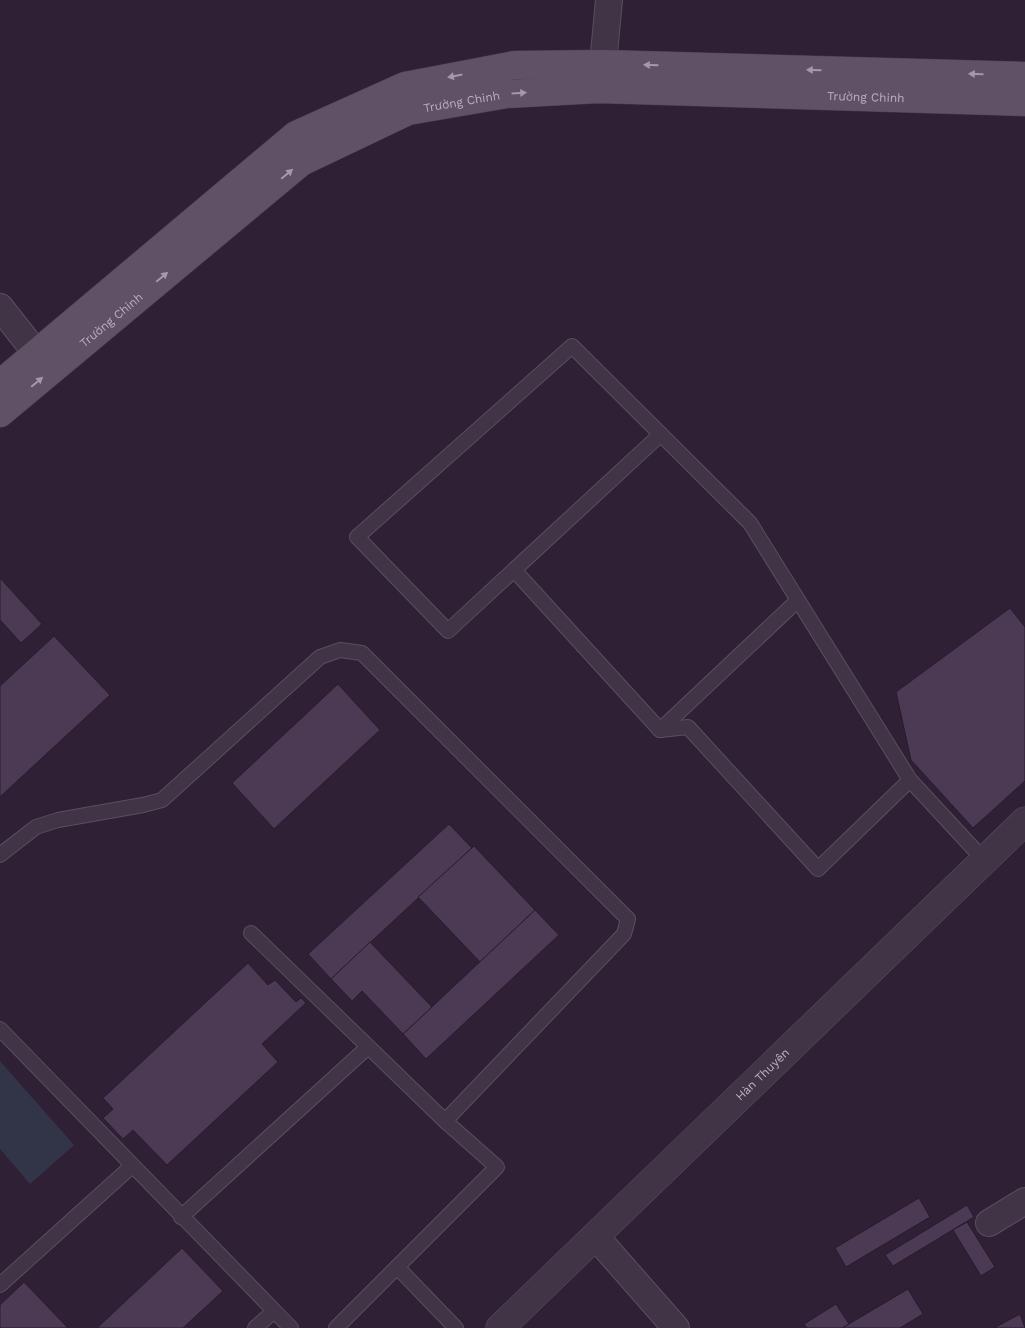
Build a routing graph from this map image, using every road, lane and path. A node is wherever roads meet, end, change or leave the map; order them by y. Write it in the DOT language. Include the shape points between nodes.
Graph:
graph roads {
  1 [pos="609,0"];
  2 [pos="603,64"];
  3 [pos="1025,76"];
  4 [pos="1025,102"];
  5 [pos="0,307"];
  6 [pos="37,354"];
  7 [pos="0,384"];
  8 [pos="0,413"];
  9 [pos="661,434"];
  10 [pos="514,570"];
  11 [pos="798,600"];
  12 [pos="660,730"];
  13 [pos="910,780"];
  14 [pos="1025,821"];
  15 [pos="0,855"];
  16 [pos="984,860"];
  17 [pos="251,933"];
  18 [pos="0,1029"];
  19 [pos="368,1047"];
  20 [pos="444,1122"];
  21 [pos="132,1166"];
  22 [pos="1025,1201"];
  23 [pos="181,1217"];
  24 [pos="989,1224"];
  25 [pos="596,1237"];
  26 [pos="397,1267"];
  27 [pos="0,1285"];
  28 [pos="273,1312"];
  29 [pos="255,1328"];
  30 [pos="291,1328"];
  31 [pos="336,1328"];
  32 [pos="456,1328"];
  33 [pos="500,1328"];
  34 [pos="676,1328"];
  1 -- 2 [label="street"];
  3 -- 2 [label="main road, Trường Chinh, one-way"];
  2 -- 6 [label="main road, Trường Chinh, one-way" via="515,65 405,86 296,134"];
  8 -- 4 [label="main road, Trường Chinh, one-way" via="301,162 408,111 507,94 598,89"];
  5 -- 6 [label="street"];
  6 -- 7 [label="main road, Trường Chinh"];
  9 -- 10 [label="lane"];
  9 -- 10 [label="lane" via="572,346 357,537 448,631"];
  9 -- 11 [label="lane" via="750,523"];
  10 -- 12 [label="lane"];
  11 -- 12 [label="lane"];
  11 -- 13 [label="lane"];
  12 -- 13 [label="lane" via="688,727 818,869"];
  13 -- 16 [label="lane"];
  14 -- 16 [label="street, Hàn Thuyên"];
  15 -- 20 [label="lane" via="36,827 162,800 320,657 340,650 362,653 628,919 624,934"];
  16 -- 25 [label="street, Hàn Thuyên"];
  17 -- 19 [label="lane"];
  18 -- 21 [label="lane"];
  19 -- 20 [label="lane"];
  19 -- 23 [label="lane"];
  20 -- 26 [label="lane" via="497,1167"];
  21 -- 23 [label="lane"];
  21 -- 27 [label="lane"];
  22 -- 24 [label="street"];
  23 -- 28 [label="lane"];
  25 -- 33 [label="street, Hàn Thuyên"];
  25 -- 34 [label="street"];
  26 -- 31 [label="lane"];
  26 -- 32 [label="lane"];
  28 -- 29 [label="lane"];
  28 -- 30 [label="lane"];
}
